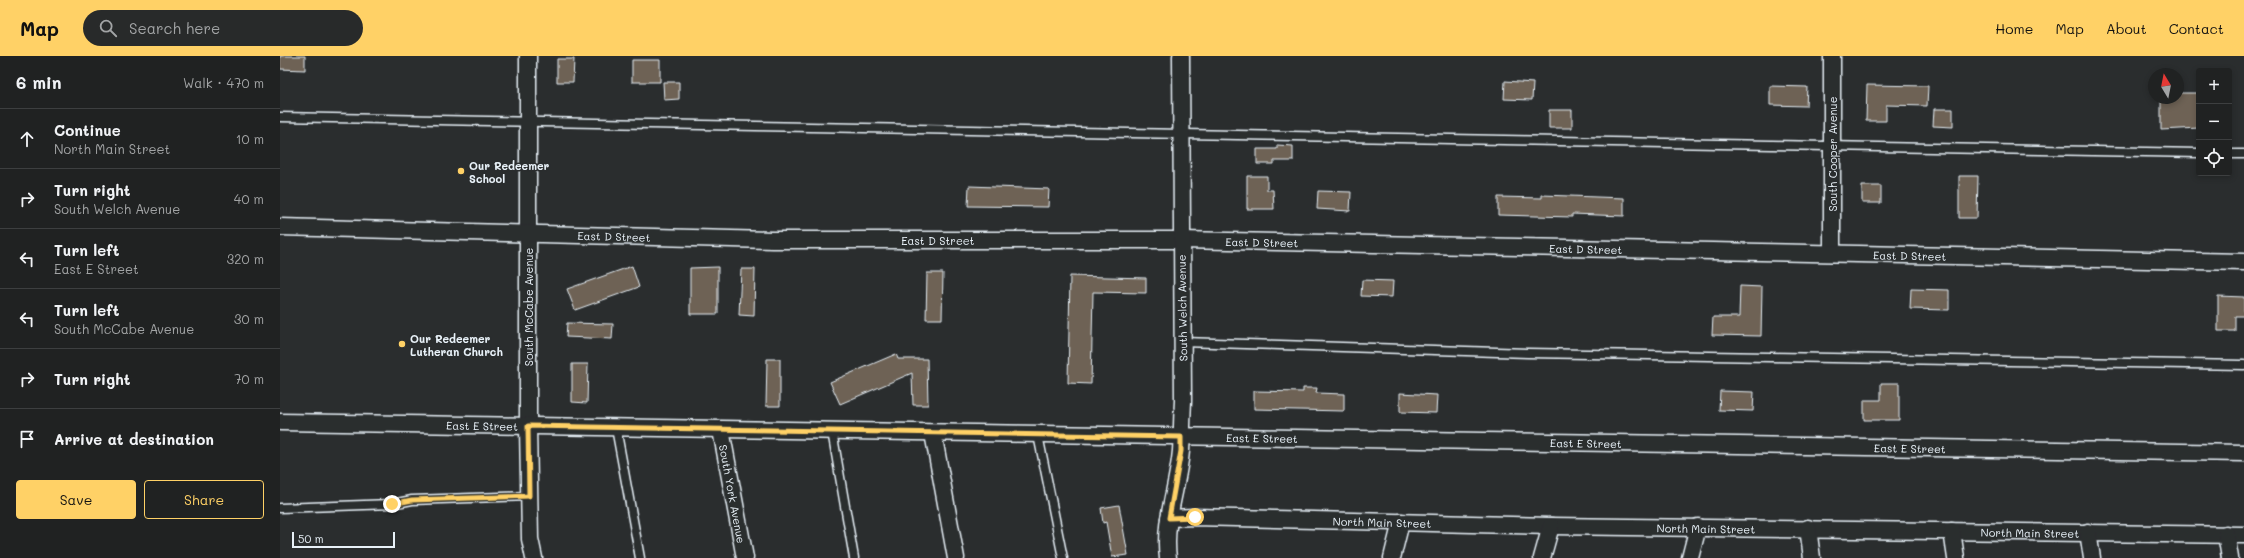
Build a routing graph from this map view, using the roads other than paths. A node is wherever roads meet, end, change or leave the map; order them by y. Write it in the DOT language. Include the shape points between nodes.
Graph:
graph roads {
  1 [pos="528,56"];
  2 [pos="1181,56"];
  3 [pos="1832,56"];
  4 [pos="280,117"];
  5 [pos="528,121"];
  6 [pos="1181,134"];
  7 [pos="1832,146"];
  8 [pos="2196,153"];
  9 [pos="2232,154"];
  10 [pos="2244,154"];
  11 [pos="280,227"];
  12 [pos="527,233"];
  13 [pos="1181,240"];
  14 [pos="1832,253"];
  15 [pos="2244,262"];
  16 [pos="1183,342"];
  17 [pos="2244,365"];
  18 [pos="280,422"];
  19 [pos="528,426"];
  20 [pos="616,428"];
  21 [pos="721,430"];
  22 [pos="832,432"];
  23 [pos="934,433"];
  24 [pos="1038,435"];
  25 [pos="1181,437"];
  26 [pos="2244,453"];
  27 [pos="529,496"];
  28 [pos="280,508"];
  29 [pos="1169,518"];
  30 [pos="1401,522"];
  31 [pos="1551,526"];
  32 [pos="1698,527"];
  33 [pos="1808,528"];
  34 [pos="1952,531"];
  35 [pos="2088,532"];
  36 [pos="2226,534"];
  37 [pos="2244,535"];
  38 [pos="534,558"];
  39 [pos="640,558"];
  40 [pos="745,558"];
  41 [pos="854,558"];
  42 [pos="956,558"];
  43 [pos="1063,558"];
  44 [pos="1168,558"];
  45 [pos="1392,558"];
  46 [pos="1542,558"];
  47 [pos="1690,558"];
  48 [pos="1812,558"];
  49 [pos="1956,558"];
  50 [pos="2092,558"];
  51 [pos="2230,558"];
  1 -- 5 [label="street, South McCabe Avenue"];
  2 -- 6 [label="street, South Welch Avenue"];
  3 -- 7 [label="street, South Cooper Avenue"];
  4 -- 5 [label="lane"];
  5 -- 6 [label="lane"];
  5 -- 12 [label="street, South McCabe Avenue"];
  6 -- 7 [label="lane"];
  6 -- 13 [label="street, South Welch Avenue"];
  7 -- 8 [label="lane"];
  7 -- 14 [label="street, South Cooper Avenue"];
  9 -- 10 [label="lane"];
  11 -- 12 [label="street, East D Street"];
  12 -- 13 [label="street, East D Street" via="772,240"];
  12 -- 19 [label="street, South McCabe Avenue"];
  13 -- 14 [label="street, East D Street"];
  13 -- 16 [label="street, South Welch Avenue"];
  14 -- 15 [label="street, East D Street"];
  16 -- 17 [label="lane" via="1528,353"];
  16 -- 25 [label="street, South Welch Avenue"];
  18 -- 19 [label="street, East E Street"];
  19 -- 20 [label="street, East E Street"];
  19 -- 27 [label="street, South McCabe Avenue"];
  20 -- 21 [label="street, East E Street"];
  20 -- 39 [label="lane"];
  21 -- 22 [label="street, East E Street"];
  21 -- 40 [label="street, South York Avenue"];
  22 -- 23 [label="street, East E Street"];
  22 -- 41 [label="lane"];
  23 -- 24 [label="street, East E Street"];
  23 -- 42 [label="street"];
  24 -- 25 [label="street, East E Street"];
  24 -- 43 [label="lane"];
  25 -- 26 [label="street, East E Street"];
  25 -- 29 [label="street, South Welch Avenue" via="1181,451"];
  27 -- 28 [label="lane"];
  27 -- 38 [label="street, South McCabe Avenue" via="530,539"];
  29 -- 30 [label="street, North Main Street"];
  29 -- 44 [label="street, South Welch Avenue"];
  30 -- 31 [label="street, North Main Street"];
  30 -- 45 [label="street"];
  31 -- 32 [label="street, North Main Street"];
  31 -- 46 [label="street"];
  32 -- 33 [label="street, North Main Street"];
  32 -- 47 [label="street"];
  33 -- 34 [label="street, North Main Street"];
  33 -- 48 [label="street"];
  34 -- 35 [label="street, North Main Street"];
  34 -- 49 [label="street"];
  35 -- 36 [label="street, North Main Street"];
  35 -- 50 [label="street"];
  36 -- 37 [label="street, North Main Street"];
  36 -- 51 [label="street"];
}
